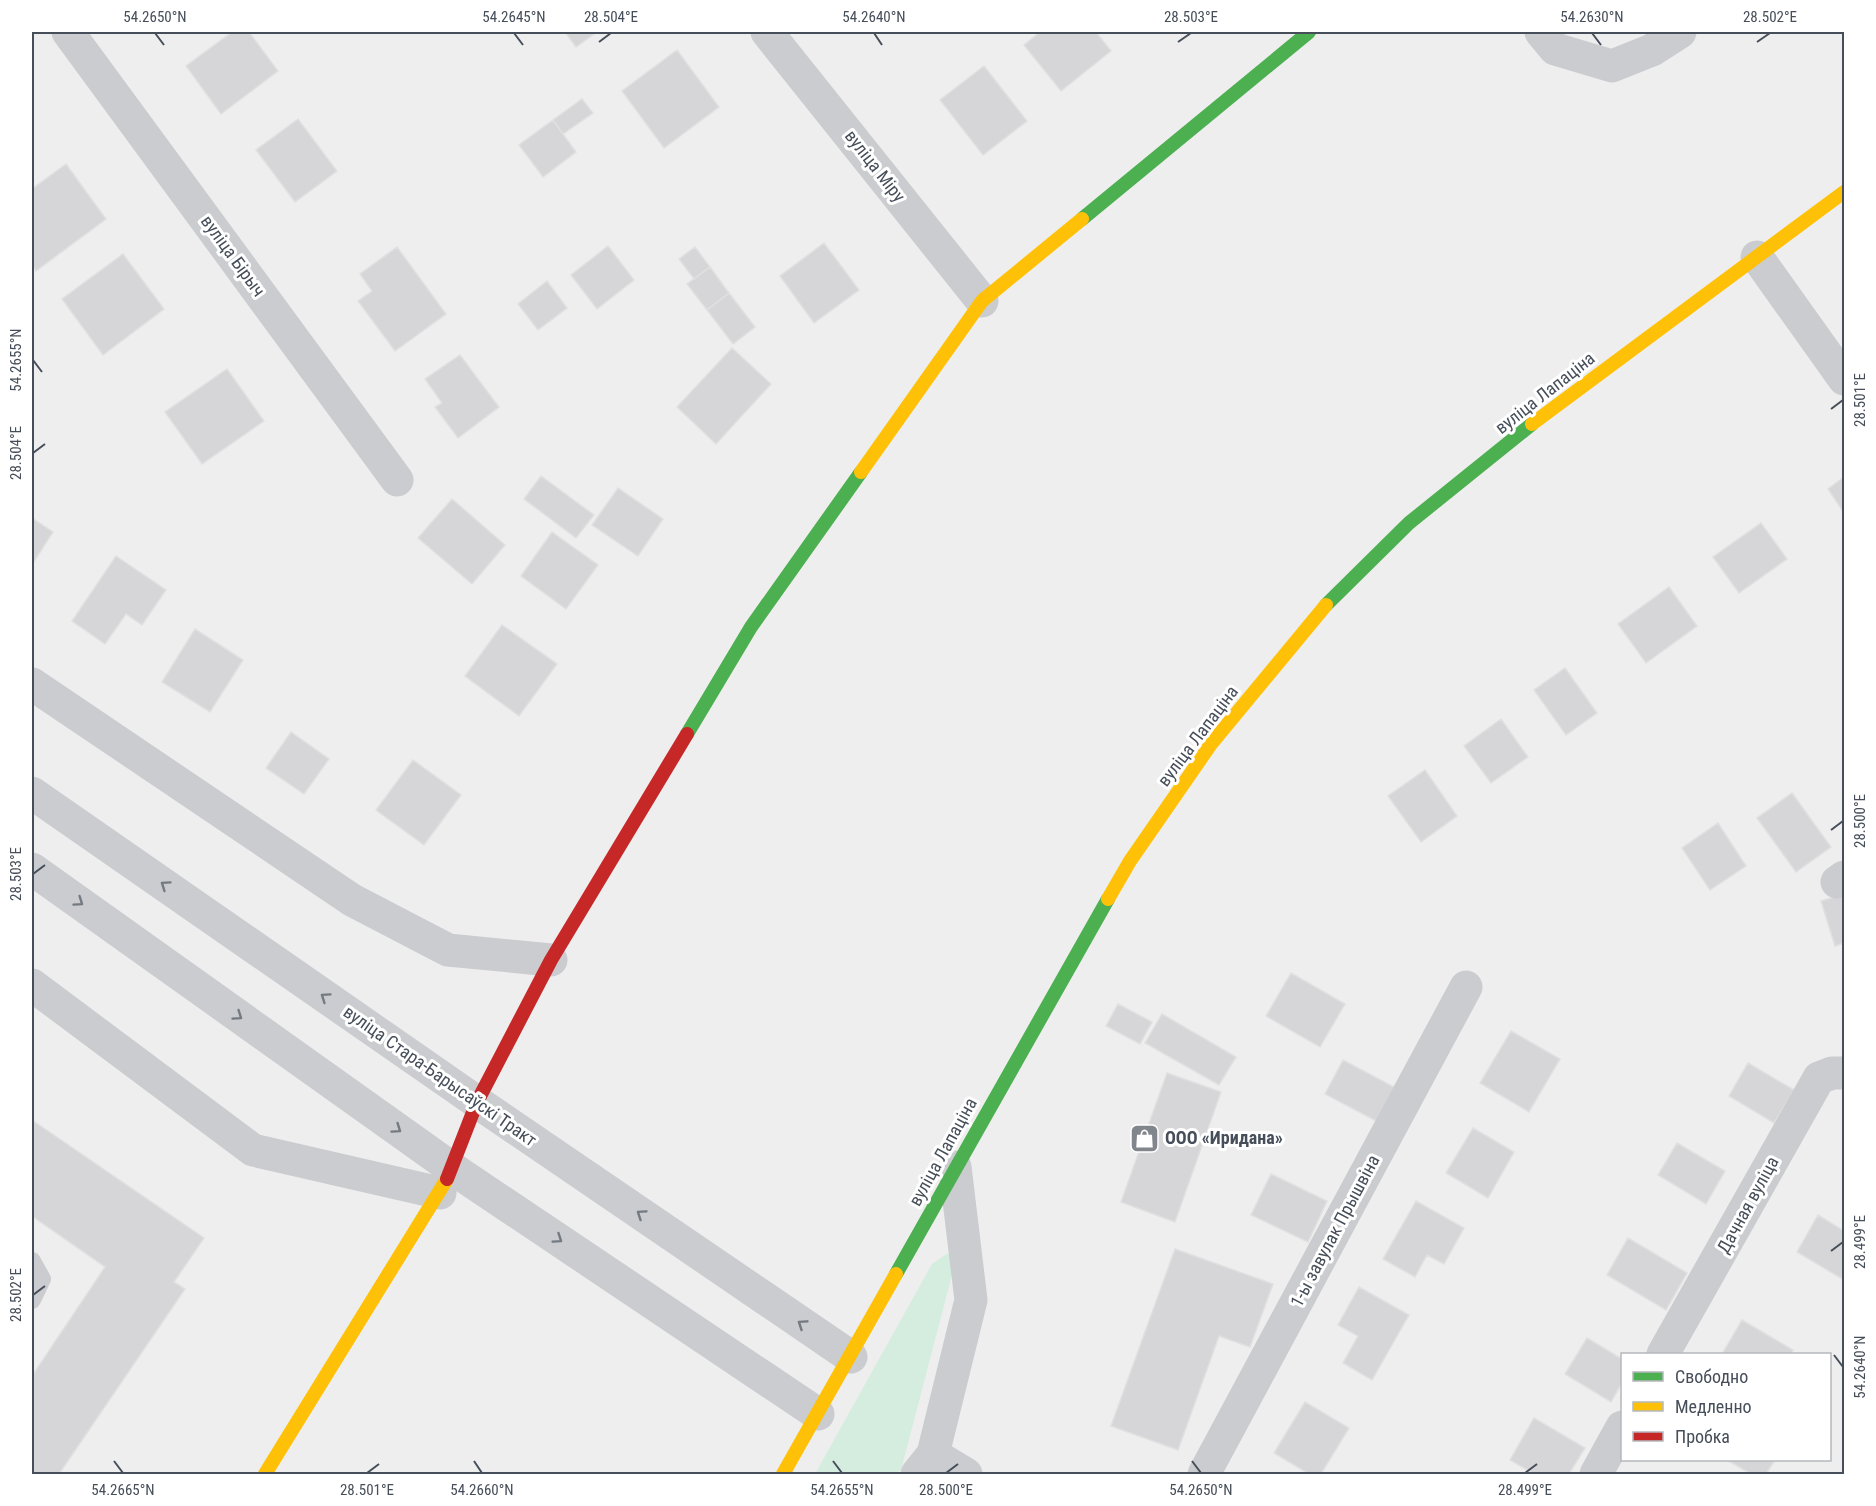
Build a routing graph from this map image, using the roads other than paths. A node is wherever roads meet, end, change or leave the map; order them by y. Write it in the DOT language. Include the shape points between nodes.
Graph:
graph roads {
  1 [pos="68,32"];
  2 [pos="768,32"];
  3 [pos="1309,32"];
  4 [pos="1541,32"];
  5 [pos="1680,32"];
  6 [pos="1845,192"];
  7 [pos="1757,257"];
  8 [pos="982,301"];
  9 [pos="1845,379"];
  10 [pos="398,480"];
  11 [pos="32,684"];
  12 [pos="32,793"];
  13 [pos="32,868"];
  14 [pos="551,960"];
  15 [pos="32,985"];
  16 [pos="1466,987"];
  17 [pos="1845,1073"];
  18 [pos="477,1102"];
  19 [pos="955,1167"];
  20 [pos="447,1181"];
  21 [pos="32,1261"];
  22 [pos="32,1300"];
  23 [pos="1664,1353"];
  24 [pos="851,1357"];
  25 [pos="818,1414"];
  26 [pos="1621,1430"];
  27 [pos="925,1464"];
  28 [pos="265,1474"];
  29 [pos="783,1474"];
  30 [pos="966,1474"];
  31 [pos="1204,1474"];
  32 [pos="1596,1474"];
  1 -- 10 [label="street, вуліца Бірыч"];
  2 -- 8 [label="street, вуліца Міру"];
  3 -- 8 [label="street"];
  4 -- 5 [label="street" via="1555,49 1612,66 1652,50"];
  6 -- 7 [label="street, вуліца Лапаціна"];
  7 -- 9 [label="street"];
  7 -- 19 [label="street, вуліца Лапаціна" via="1561,401 1418,516 1316,614 1211,744 1130,861"];
  8 -- 14 [label="street" via="751,627"];
  11 -- 14 [label="street" via="362,905 448,950"];
  18 -- 12 [label="street, вуліца Стара-Барысаўскі Тракт, one-way"];
  13 -- 20 [label="street, one-way"];
  14 -- 18 [label="street"];
  15 -- 20 [label="street" via="253,1150"];
  16 -- 31 [label="street, 1-ы завулак Прышвіна"];
  17 -- 23 [label="street, Дачная вуліца" via="1819,1078"];
  18 -- 20 [label="street"];
  24 -- 18 [label="street, вуліца Стара-Барысаўскі Тракт, one-way"];
  19 -- 24 [label="street, вуліца Лапаціна"];
  19 -- 27 [label="street" via="971,1300"];
  20 -- 25 [label="street, one-way"];
  20 -- 28 [label="street"];
  21 -- 22 [label="lane" via="42,1279"];
  24 -- 25 [label="street, вуліца Лапаціна"];
  25 -- 29 [label="street, вуліца Лапаціна"];
  26 -- 32 [label="street"];
  27 -- 30 [label="street"];
}
